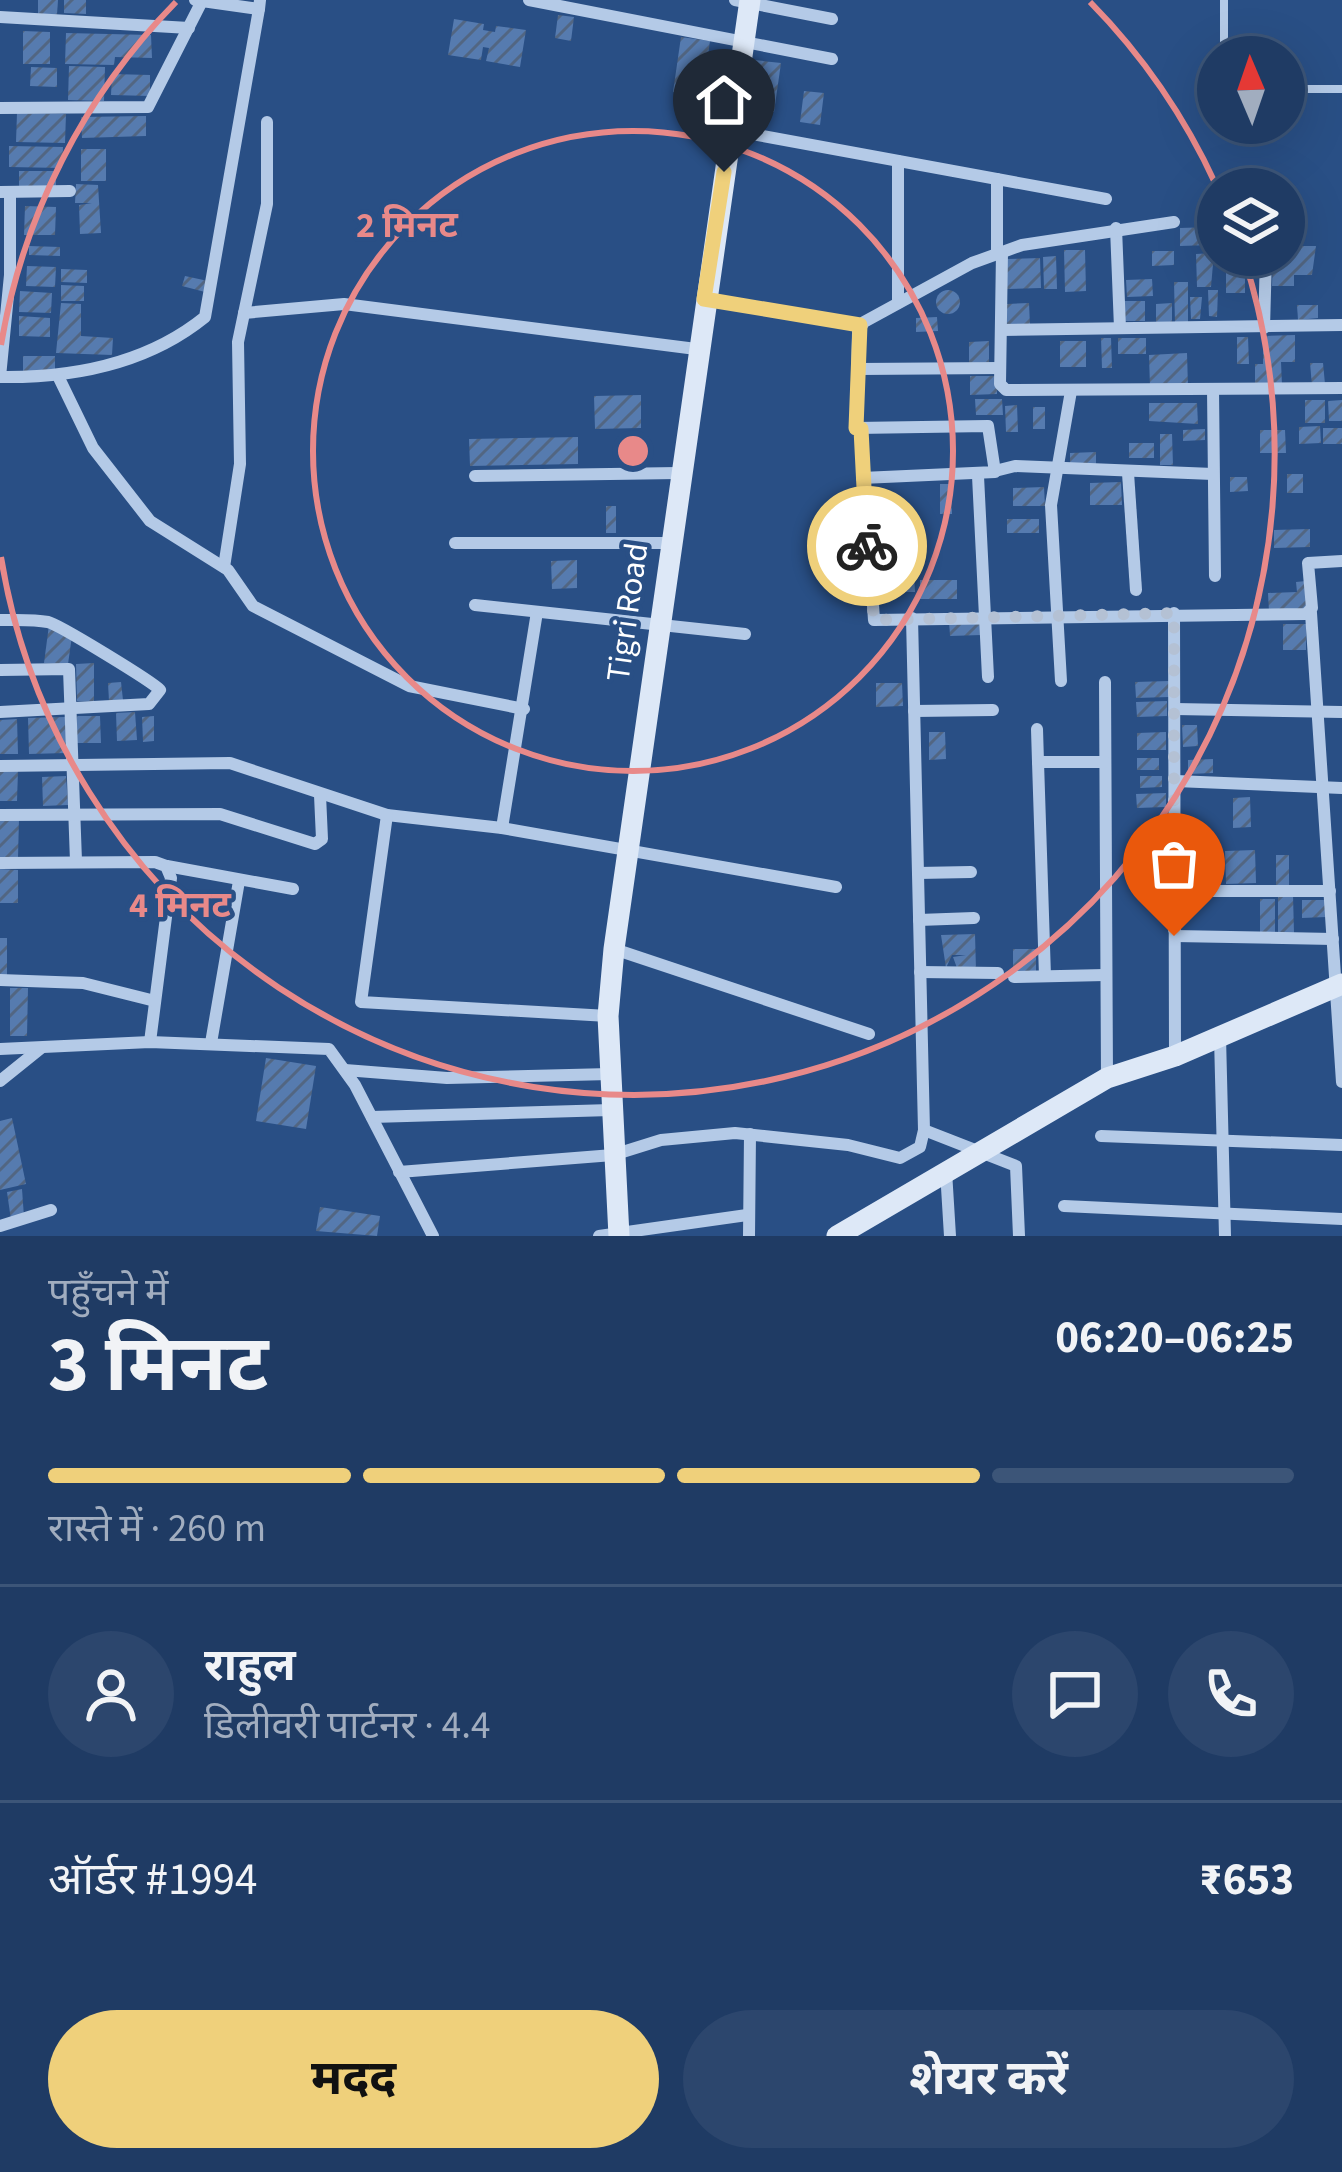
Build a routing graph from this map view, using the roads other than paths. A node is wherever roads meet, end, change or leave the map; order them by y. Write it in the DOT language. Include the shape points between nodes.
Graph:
graph roads {
  1 [pos="529,0"];
  2 [pos="1224,0"];
  3 [pos="198,1"];
  4 [pos="745,1"];
  5 [pos="259,4"];
  6 [pos="585,5"];
  7 [pos="0,16"];
  8 [pos="832,20"];
  9 [pos="189,28"];
  10 [pos="1224,36"];
  11 [pos="743,42"];
  12 [pos="832,59"];
  13 [pos="1305,89"];
  14 [pos="1342,89"];
  15 [pos="0,108"];
  16 [pos="267,122"];
  17 [pos="730,130"];
  18 [pos="898,161"];
  19 [pos="997,179"];
  20 [pos="70,191"];
  21 [pos="5,192"];
  22 [pos="1106,199"];
  23 [pos="1174,221"];
  24 [pos="1116,228"];
  25 [pos="5,245"];
  26 [pos="999,253"];
  27 [pos="1265,276"];
  28 [pos="704,299"];
  29 [pos="898,303"];
  30 [pos="244,313"];
  31 [pos="860,325"];
  32 [pos="1342,325"];
  33 [pos="1120,328"];
  34 [pos="1264,328"];
  35 [pos="1001,330"];
  36 [pos="696,349"];
  37 [pos="1000,368"];
  38 [pos="859,369"];
  39 [pos="59,378"];
  40 [pos="1342,388"];
  41 [pos="1213,389"];
  42 [pos="1071,391"];
  43 [pos="861,429"];
  44 [pos="1060,470"];
  45 [pos="995,471"];
  46 [pos="679,473"];
  47 [pos="1128,473"];
  48 [pos="1213,474"];
  49 [pos="475,476"];
  50 [pos="978,476"];
  51 [pos="862,478"];
  52 [pos="455,543"];
  53 [pos="669,543"];
  54 [pos="1342,561"];
  55 [pos="224,567"];
  56 [pos="1215,576"];
  57 [pos="1136,590"];
  58 [pos="475,605"];
  59 [pos="537,612"];
  60 [pos="1174,613"];
  61 [pos="1311,613"];
  62 [pos="1058,614"];
  63 [pos="986,615"];
  64 [pos="911,618"];
  65 [pos="0,620"];
  66 [pos="658,626"];
  67 [pos="745,634"];
  68 [pos="0,670"];
  69 [pos="988,677"];
  70 [pos="1061,681"];
  71 [pos="1105,682"];
  72 [pos="524,709"];
  73 [pos="72,710"];
  74 [pos="993,710"];
  75 [pos="1175,710"];
  76 [pos="914,711"];
  77 [pos="0,712"];
  78 [pos="1342,712"];
  79 [pos="1319,713"];
  80 [pos="1037,729"];
  81 [pos="1038,762"];
  82 [pos="1105,762"];
  83 [pos="71,764"];
  84 [pos="0,766"];
  85 [pos="1176,781"];
  86 [pos="1323,787"];
  87 [pos="1342,788"];
  88 [pos="320,795"];
  89 [pos="75,814"];
  90 [pos="0,815"];
  91 [pos="387,815"];
  92 [pos="502,828"];
  93 [pos="625,850"];
  94 [pos="1335,860"];
  95 [pos="76,861"];
  96 [pos="0,862"];
  97 [pos="166,866"];
  98 [pos="970,872"];
  99 [pos="918,874"];
  100 [pos="238,881"];
  101 [pos="836,887"];
  102 [pos="292,889"];
  103 [pos="1174,891"];
  104 [pos="1330,892"];
  105 [pos="974,918"];
  106 [pos="919,920"];
  107 [pos="1174,936"];
  108 [pos="1333,939"];
  109 [pos="614,950"];
  110 [pos="920,972"];
  111 [pos="998,973"];
  112 [pos="1105,975"];
  113 [pos="1045,976"];
  114 [pos="1014,977"];
  115 [pos="0,980"];
  116 [pos="1339,985"];
  117 [pos="155,1001"];
  118 [pos="608,1016"];
  119 [pos="869,1034"];
  120 [pos="1220,1036"];
  121 [pos="150,1042"];
  122 [pos="211,1042"];
  123 [pos="42,1047"];
  124 [pos="0,1048"];
  125 [pos="1175,1056"];
  126 [pos="345,1070"];
  127 [pos="610,1074"];
  128 [pos="1107,1078"];
  129 [pos="0,1081"];
  130 [pos="1342,1082"];
  131 [pos="611,1110"];
  132 [pos="372,1117"];
  133 [pos="924,1130"];
  134 [pos="750,1134"];
  135 [pos="1101,1136"];
  136 [pos="1226,1141"];
  137 [pos="1342,1145"];
  138 [pos="976,1151"];
  139 [pos="613,1155"];
  140 [pos="946,1171"];
  141 [pos="399,1172"];
  142 [pos="1064,1206"];
  143 [pos="52,1210"];
  144 [pos="1225,1212"];
  145 [pos="747,1215"];
  146 [pos="1342,1220"];
  147 [pos="0,1226"];
  148 [pos="612,1235"];
  149 [pos="433,1236"];
  150 [pos="749,1236"];
  151 [pos="837,1236"];
  152 [pos="950,1236"];
  153 [pos="1019,1236"];
  154 [pos="1225,1236"];
  1 -- 6 [label="street"];
  2 -- 10 [label="lane"];
  3 -- 5 [label="street"];
  3 -- 9 [label="street"];
  4 -- 8 [label="street"];
  4 -- 11 [label="street, Tigri Road"];
  5 -- 39 [label="street" via="205,317 171,345"];
  6 -- 11 [label="street"];
  7 -- 9 [label="street"];
  9 -- 15 [label="street" via="148,107"];
  11 -- 12 [label="street"];
  11 -- 17 [label="street, Tigri Road"];
  13 -- 14 [label="lane"];
  16 -- 30 [label="street" via="267,204"];
  17 -- 18 [label="street"];
  17 -- 28 [label="street, Tigri Road"];
  18 -- 19 [label="street"];
  18 -- 29 [label="street"];
  19 -- 22 [label="street"];
  19 -- 26 [label="street"];
  20 -- 21 [label="street"];
  21 -- 25 [label="street"];
  23 -- 24 [label="street"];
  24 -- 26 [label="street"];
  24 -- 33 [label="street"];
  25 -- 39 [label="street" via="0,377"];
  26 -- 29 [label="street"];
  26 -- 35 [label="street"];
  27 -- 34 [label="street"];
  28 -- 31 [label="street"];
  28 -- 36 [label="street, Tigri Road"];
  29 -- 31 [label="street"];
  30 -- 36 [label="street" via="344,304"];
  30 -- 55 [label="street" via="241,464"];
  31 -- 38 [label="street"];
  32 -- 34 [label="street"];
  33 -- 34 [label="street"];
  33 -- 35 [label="street"];
  35 -- 37 [label="street"];
  36 -- 46 [label="street, Tigri Road"];
  37 -- 38 [label="street"];
  37 -- 42 [label="street" via="1006,390"];
  38 -- 43 [label="street"];
  39 -- 55 [label="street" via="93,448 150,521"];
  40 -- 41 [label="street"];
  41 -- 42 [label="street"];
  41 -- 48 [label="street"];
  42 -- 44 [label="street"];
  43 -- 45 [label="street" via="987,425"];
  43 -- 51 [label="street"];
  44 -- 45 [label="street"];
  44 -- 47 [label="street"];
  44 -- 62 [label="street" via="1051,506"];
  45 -- 50 [label="street"];
  46 -- 49 [label="street"];
  46 -- 53 [label="street, Tigri Road"];
  47 -- 48 [label="street"];
  47 -- 57 [label="street"];
  48 -- 56 [label="street"];
  50 -- 51 [label="street"];
  50 -- 63 [label="street"];
  51 -- 64 [label="street" via="872,617"];
  52 -- 53 [label="street"];
  53 -- 66 [label="street, Tigri Road"];
  54 -- 61 [label="street" via="1308,562"];
  55 -- 72 [label="street" via="253,606 409,686"];
  58 -- 59 [label="street"];
  59 -- 66 [label="street"];
  59 -- 72 [label="street"];
  60 -- 61 [label="street"];
  60 -- 62 [label="street"];
  60 -- 75 [label="street"];
  61 -- 79 [label="street"];
  62 -- 63 [label="street"];
  62 -- 70 [label="street"];
  63 -- 64 [label="street"];
  63 -- 69 [label="street"];
  64 -- 76 [label="street"];
  65 -- 73 [label="street" via="50,622 160,690 149,704"];
  66 -- 67 [label="street"];
  66 -- 93 [label="street, Tigri Road"];
  68 -- 73 [label="street" via="69,669"];
  71 -- 82 [label="street"];
  72 -- 92 [label="street"];
  73 -- 77 [label="street"];
  73 -- 83 [label="street"];
  74 -- 76 [label="street"];
  75 -- 79 [label="street"];
  75 -- 85 [label="street"];
  76 -- 99 [label="street"];
  78 -- 79 [label="street"];
  79 -- 86 [label="street"];
  80 -- 81 [label="street"];
  81 -- 82 [label="street"];
  81 -- 113 [label="street"];
  82 -- 112 [label="street"];
  83 -- 84 [label="street"];
  83 -- 88 [label="street" via="220,761"];
  83 -- 89 [label="street"];
  85 -- 86 [label="street"];
  85 -- 103 [label="street"];
  86 -- 87 [label="street"];
  86 -- 94 [label="street"];
  88 -- 89 [label="street" via="322,839 315,844 220,814"];
  88 -- 91 [label="street"];
  89 -- 90 [label="street"];
  89 -- 95 [label="street"];
  91 -- 92 [label="street"];
  91 -- 118 [label="street" via="361,1002"];
  92 -- 93 [label="street"];
  93 -- 101 [label="street"];
  93 -- 109 [label="street, Tigri Road"];
  94 -- 104 [label="street"];
  95 -- 96 [label="street"];
  95 -- 97 [label="street"];
  97 -- 100 [label="street"];
  97 -- 117 [label="street"];
  98 -- 99 [label="street"];
  99 -- 106 [label="street"];
  100 -- 102 [label="street"];
  100 -- 122 [label="street"];
  103 -- 104 [label="street"];
  103 -- 107 [label="street"];
  104 -- 108 [label="street"];
  105 -- 106 [label="street"];
  106 -- 110 [label="street"];
  107 -- 108 [label="street"];
  107 -- 125 [label="street"];
  108 -- 116 [label="street"];
  109 -- 118 [label="street, Tigri Road"];
  109 -- 119 [label="street"];
  110 -- 111 [label="street"];
  110 -- 133 [label="street"];
  112 -- 113 [label="street"];
  112 -- 128 [label="street"];
  113 -- 114 [label="street"];
  115 -- 117 [label="street" via="83,983"];
  116 -- 120 [label="street"];
  116 -- 130 [label="street"];
  117 -- 121 [label="street"];
  118 -- 127 [label="street, Tigri Road"];
  120 -- 125 [label="street"];
  120 -- 136 [label="street"];
  121 -- 122 [label="street"];
  121 -- 123 [label="street"];
  122 -- 126 [label="street" via="321,1046"];
  123 -- 124 [label="street"];
  123 -- 129 [label="street"];
  125 -- 128 [label="street"];
  126 -- 127 [label="street" via="448,1078"];
  126 -- 132 [label="street"];
  127 -- 131 [label="street, Tigri Road"];
  128 -- 138 [label="street"];
  131 -- 132 [label="street"];
  131 -- 139 [label="street, Tigri Road"];
  132 -- 141 [label="street"];
  133 -- 134 [label="street" via="920,1147 900,1158"];
  133 -- 138 [label="street"];
  134 -- 139 [label="street" via="661,1140"];
  134 -- 145 [label="street"];
  135 -- 136 [label="street"];
  136 -- 137 [label="street"];
  136 -- 144 [label="street"];
  138 -- 140 [label="street"];
  138 -- 153 [label="street" via="1016,1166"];
  139 -- 141 [label="street"];
  139 -- 148 [label="street, Tigri Road"];
  140 -- 151 [label="street"];
  140 -- 152 [label="street"];
  141 -- 149 [label="street"];
  142 -- 144 [label="street"];
  143 -- 147 [label="street"];
  144 -- 146 [label="street"];
  144 -- 154 [label="street"];
  145 -- 148 [label="street"];
  145 -- 150 [label="street"];
}
